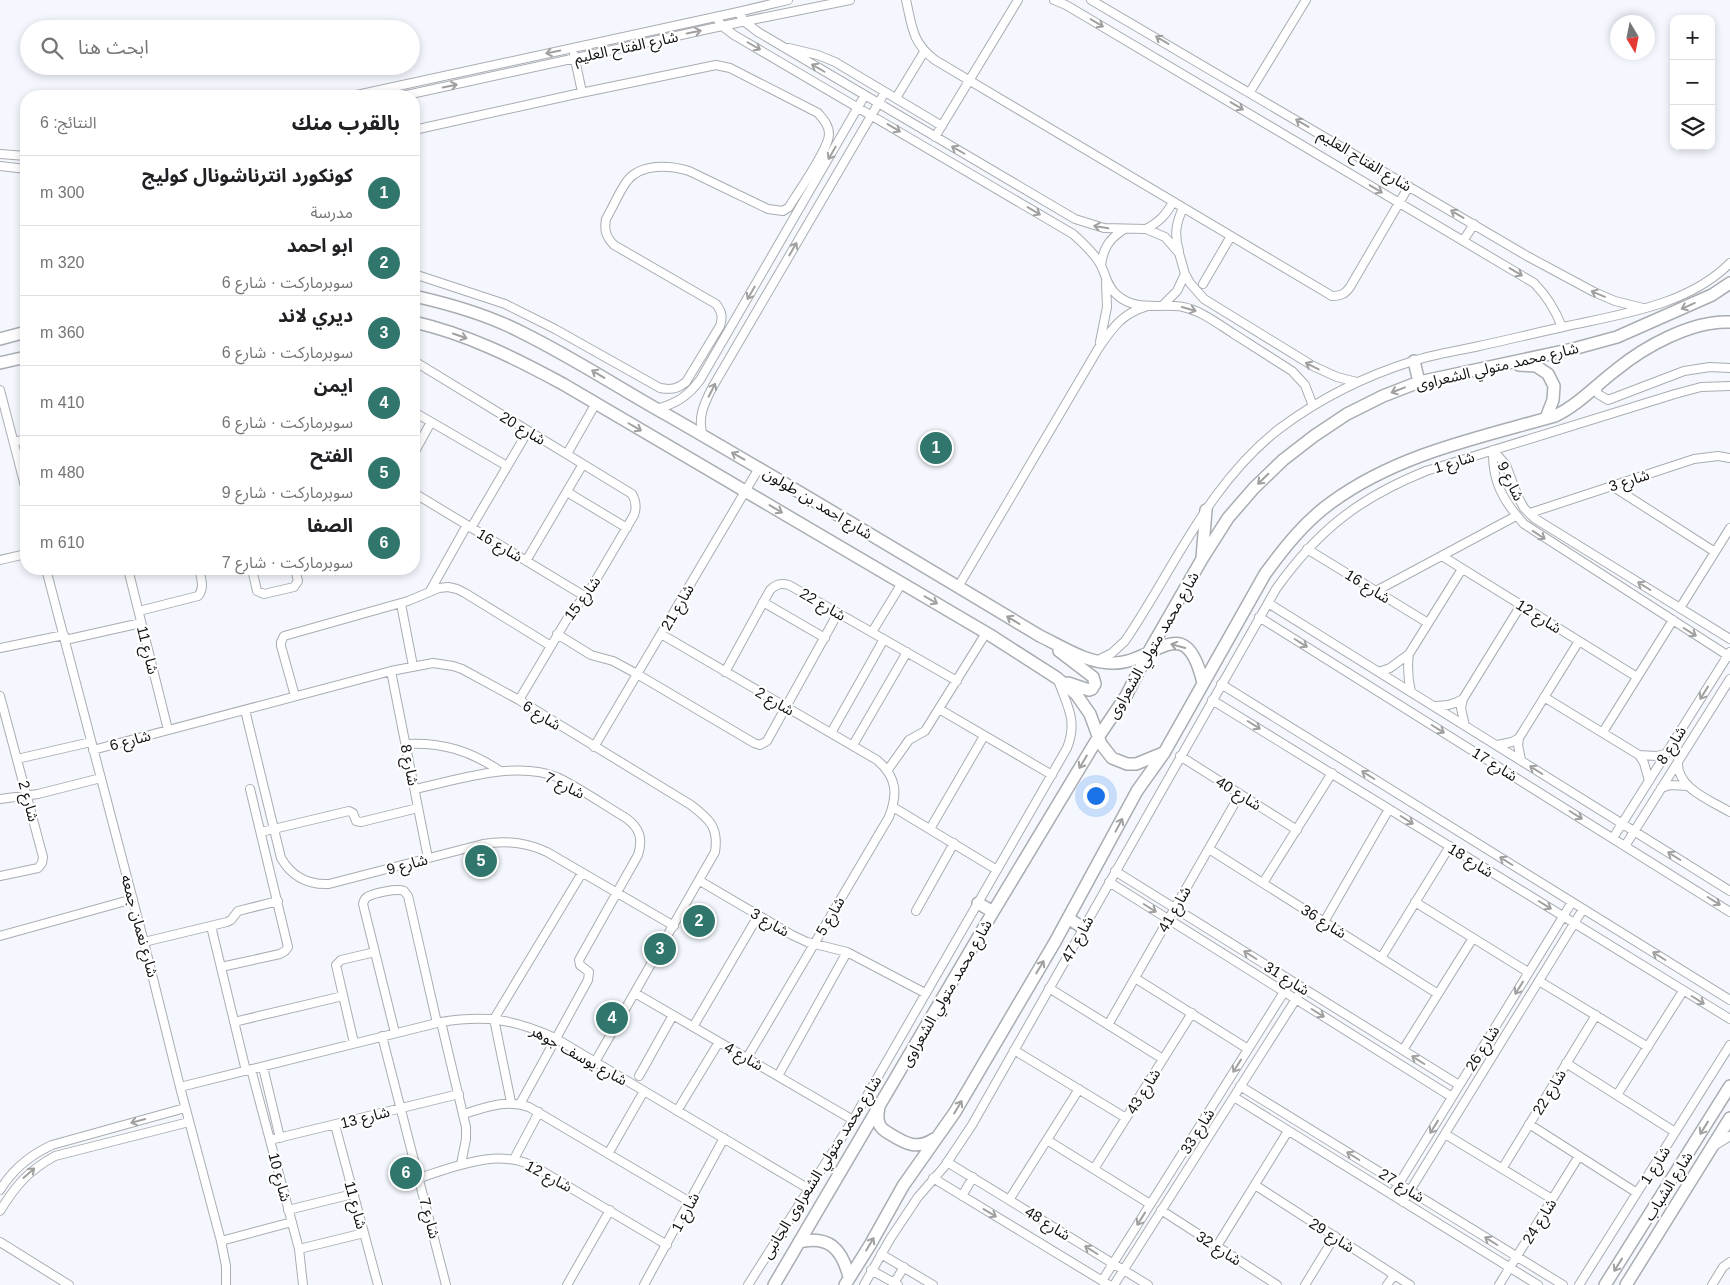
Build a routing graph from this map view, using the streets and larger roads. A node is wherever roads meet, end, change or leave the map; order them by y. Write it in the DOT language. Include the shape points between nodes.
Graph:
graph roads {
  1 [pos="788,0"];
  2 [pos="850,0"];
  3 [pos="906,0"];
  4 [pos="1018,0"];
  5 [pos="1054,0"];
  6 [pos="1091,0"];
  7 [pos="1306,0"];
  8 [pos="738,12"];
  9 [pos="716,17"];
  10 [pos="746,22"];
  11 [pos="722,26"];
  12 [pos="572,48"];
  13 [pos="784,48"];
  14 [pos="924,52"];
  15 [pos="575,58"];
  16 [pos="969,80"];
  17 [pos="380,90"];
  18 [pos="420,92"];
  19 [pos="582,92"];
  20 [pos="885,92"];
  21 [pos="1250,92"];
  22 [pos="865,95"];
  23 [pos="896,98"];
  24 [pos="878,103"];
  25 [pos="858,107"];
  26 [pos="871,115"];
  27 [pos="942,126"];
  28 [pos="420,129"];
  29 [pos="935,137"];
  30 [pos="0,154"];
  31 [pos="20,156"];
  32 [pos="0,166"];
  33 [pos="20,168"];
  34 [pos="1409,186"];
  35 [pos="1173,202"];
  36 [pos="1399,203"];
  37 [pos="1183,208"];
  38 [pos="1474,224"];
  39 [pos="1125,229"];
  40 [pos="1146,229"];
  41 [pos="1231,236"];
  42 [pos="1463,241"];
  43 [pos="1179,253"];
  44 [pos="1730,263"];
  45 [pos="1101,266"];
  46 [pos="1185,274"];
  47 [pos="420,276"];
  48 [pos="1106,282"];
  49 [pos="1730,283"];
  50 [pos="1203,284"];
  51 [pos="420,298"];
  52 [pos="1163,305"];
  53 [pos="1147,307"];
  54 [pos="1645,308"];
  55 [pos="1730,322"];
  56 [pos="420,324"];
  57 [pos="1562,327"];
  58 [pos="20,334"];
  59 [pos="0,339"];
  60 [pos="1098,349"];
  61 [pos="20,358"];
  62 [pos="1414,361"];
  63 [pos="0,363"];
  64 [pos="1500,364"];
  65 [pos="420,365"];
  66 [pos="1730,368"];
  67 [pos="1357,382"];
  68 [pos="1419,382"];
  69 [pos="1599,384"];
  70 [pos="1730,386"];
  71 [pos="0,390"];
  72 [pos="596,403"];
  73 [pos="1313,406"];
  74 [pos="655,409"];
  75 [pos="420,416"];
  76 [pos="1546,418"];
  77 [pos="431,422"];
  78 [pos="528,431"];
  79 [pos="703,436"];
  80 [pos="20,440"];
  81 [pos="14,442"];
  82 [pos="420,442"];
  83 [pos="1493,450"];
  84 [pos="567,454"];
  85 [pos="1730,458"];
  86 [pos="583,464"];
  87 [pos="20,466"];
  88 [pos="507,466"];
  89 [pos="759,468"];
  90 [pos="1612,486"];
  91 [pos="745,491"];
  92 [pos="567,492"];
  93 [pos="632,494"];
  94 [pos="420,497"];
  95 [pos="1206,510"];
  96 [pos="1530,513"];
  97 [pos="1516,516"];
  98 [pos="469,526"];
  99 [pos="627,528"];
  100 [pos="1730,528"];
  101 [pos="1307,549"];
  102 [pos="1715,552"];
  103 [pos="20,555"];
  104 [pos="1442,556"];
  105 [pos="1202,559"];
  106 [pos="0,560"];
  107 [pos="526,561"];
  108 [pos="1462,568"];
  109 [pos="48,575"];
  110 [pos="130,575"];
  111 [pos="200,575"];
  112 [pos="254,575"];
  113 [pos="297,575"];
  114 [pos="902,583"];
  115 [pos="958,587"];
  116 [pos="1376,591"];
  117 [pos="430,592"];
  118 [pos="586,597"];
  119 [pos="764,602"];
  120 [pos="1268,603"];
  121 [pos="401,604"];
  122 [pos="1520,605"];
  123 [pos="1680,608"];
  124 [pos="139,611"];
  125 [pos="838,613"];
  126 [pos="1259,617"];
  127 [pos="1672,620"];
  128 [pos="141,623"];
  129 [pos="1428,623"];
  130 [pos="872,632"];
  131 [pos="986,633"];
  132 [pos="557,634"];
  133 [pos="661,634"];
  134 [pos="1040,636"];
  135 [pos="64,637"];
  136 [pos="825,638"];
  137 [pos="884,639"];
  138 [pos="1730,639"];
  139 [pos="1579,641"];
  140 [pos="551,646"];
  141 [pos="0,648"];
  142 [pos="907,652"];
  143 [pos="1148,653"];
  144 [pos="1408,654"];
  145 [pos="1729,655"];
  146 [pos="1096,661"];
  147 [pos="413,666"];
  148 [pos="391,671"];
  149 [pos="726,672"];
  150 [pos="1379,672"];
  151 [pos="637,674"];
  152 [pos="1637,677"];
  153 [pos="1057,678"];
  154 [pos="1730,679"];
  155 [pos="957,680"];
  156 [pos="1203,683"];
  157 [pos="1221,684"];
  158 [pos="1412,692"];
  159 [pos="0,696"];
  160 [pos="295,696"];
  161 [pos="1544,697"];
  162 [pos="1463,699"];
  163 [pos="518,700"];
  164 [pos="1212,700"];
  165 [pos="1434,706"];
  166 [pos="786,707"];
  167 [pos="939,709"];
  168 [pos="244,710"];
  169 [pos="1465,726"];
  170 [pos="168,730"];
  171 [pos="1603,732"];
  172 [pos="831,733"];
  173 [pos="984,736"];
  174 [pos="1099,736"];
  175 [pos="1519,738"];
  176 [pos="406,744"];
  177 [pos="853,745"];
  178 [pos="1496,745"];
  179 [pos="92,746"];
  180 [pos="594,747"];
  181 [pos="1164,752"];
  182 [pos="1665,754"];
  183 [pos="1639,755"];
  184 [pos="1180,756"];
  185 [pos="17,759"];
  186 [pos="1521,760"];
  187 [pos="1678,761"];
  188 [pos="500,771"];
  189 [pos="887,771"];
  190 [pos="1332,774"];
  191 [pos="1052,775"];
  192 [pos="101,778"];
  193 [pos="1649,781"];
  194 [pos="1688,786"];
  195 [pos="1661,788"];
  196 [pos="250,789"];
  197 [pos="415,789"];
  198 [pos="1240,794"];
  199 [pos="28,796"];
  200 [pos="0,799"];
  201 [pos="893,807"];
  202 [pos="418,808"];
  203 [pos="1728,808"];
  204 [pos="1390,809"];
  205 [pos="1622,824"];
  206 [pos="274,829"];
  207 [pos="930,829"];
  208 [pos="1297,830"];
  209 [pos="1634,831"];
  210 [pos="261,832"];
  211 [pos="1613,838"];
  212 [pos="954,843"];
  213 [pos="1450,846"];
  214 [pos="1625,846"];
  215 [pos="1209,849"];
  216 [pos="428,858"];
  217 [pos="997,870"];
  218 [pos="1115,871"];
  219 [pos="582,873"];
  220 [pos="0,876"];
  221 [pos="700,881"];
  222 [pos="1109,882"];
  223 [pos="1263,883"];
  224 [pos="1729,890"];
  225 [pos="617,893"];
  226 [pos="133,900"];
  227 [pos="278,901"];
  228 [pos="1415,902"];
  229 [pos="1572,902"];
  230 [pos="978,903"];
  231 [pos="1175,908"];
  232 [pos="1583,909"];
  233 [pos="916,911"];
  234 [pos="993,912"];
  235 [pos="1730,912"];
  236 [pos="758,916"];
  237 [pos="1563,916"];
  238 [pos="1068,918"];
  239 [pos="1168,919"];
  240 [pos="1324,922"];
  241 [pos="1575,924"];
  242 [pos="211,926"];
  243 [pos="674,926"];
  244 [pos="1083,928"];
  245 [pos="0,936"];
  246 [pos="1474,938"];
  247 [pos="144,942"];
  248 [pos="814,944"];
  249 [pos="375,952"];
  250 [pos="847,952"];
  251 [pos="1381,958"];
  252 [pos="221,967"];
  253 [pos="1528,972"];
  254 [pos="1135,978"];
  255 [pos="1291,981"];
  256 [pos="1539,981"];
  257 [pos="1049,988"];
  258 [pos="1303,988"];
  259 [pos="1683,991"];
  260 [pos="1284,992"];
  261 [pos="635,993"];
  262 [pos="925,993"];
  263 [pos="1438,994"];
  264 [pos="343,996"];
  265 [pos="1296,999"];
  266 [pos="1730,1000"];
  267 [pos="1192,1014"];
  268 [pos="673,1015"];
  269 [pos="1596,1015"];
  270 [pos="494,1019"];
  271 [pos="1730,1019"];
  272 [pos="234,1022"];
  273 [pos="439,1022"];
  274 [pos="1108,1024"];
  275 [pos="694,1027"];
  276 [pos="396,1033"];
  277 [pos="382,1036"];
  278 [pos="555,1038"];
  279 [pos="720,1042"];
  280 [pos="354,1043"];
  281 [pos="1730,1045"];
  282 [pos="1648,1047"];
  283 [pos="1248,1049"];
  284 [pos="1014,1050"];
  285 [pos="1403,1050"];
  286 [pos="747,1058"];
  287 [pos="1163,1059"];
  288 [pos="595,1062"];
  289 [pos="1566,1063"];
  290 [pos="263,1067"];
  291 [pos="249,1070"];
  292 [pos="638,1076"];
  293 [pos="778,1076"];
  294 [pos="1459,1085"];
  295 [pos="1240,1086"];
  296 [pos="1730,1086"];
  297 [pos="180,1087"];
  298 [pos="1079,1089"];
  299 [pos="644,1091"];
  300 [pos="459,1094"];
  301 [pos="1617,1095"];
  302 [pos="1234,1097"];
  303 [pos="1452,1097"];
  304 [pos="511,1102"];
  305 [pos="520,1104"];
  306 [pos="880,1105"];
  307 [pos="185,1108"];
  308 [pos="401,1108"];
  309 [pos="678,1111"];
  310 [pos="539,1112"];
  311 [pos="464,1114"];
  312 [pos="1126,1118"];
  313 [pos="1730,1118"];
  314 [pos="853,1120"];
  315 [pos="189,1122"];
  316 [pos="1529,1124"];
  317 [pos="335,1125"];
  318 [pos="1288,1131"];
  319 [pos="1675,1132"];
  320 [pos="1445,1134"];
  321 [pos="1730,1136"];
  322 [pos="937,1137"];
  323 [pos="280,1138"];
  324 [pos="724,1138"];
  325 [pos="270,1140"];
  326 [pos="1047,1140"];
  327 [pos="1712,1147"];
  328 [pos="608,1154"];
  329 [pos="1579,1156"];
  330 [pos="514,1159"];
  331 [pos="947,1162"];
  332 [pos="461,1164"];
  333 [pos="1502,1169"];
  334 [pos="1094,1170"];
  335 [pos="973,1177"];
  336 [pos="419,1178"];
  337 [pos="933,1178"];
  338 [pos="1255,1184"];
  339 [pos="1398,1184"];
  340 [pos="809,1189"];
  341 [pos="0,1190"];
  342 [pos="1410,1191"];
  343 [pos="1637,1193"];
  344 [pos="353,1194"];
  345 [pos="1392,1194"];
  346 [pos="962,1196"];
  347 [pos="1552,1199"];
  348 [pos="1009,1200"];
  349 [pos="690,1202"];
  350 [pos="1404,1202"];
  351 [pos="1150,1204"];
  352 [pos="288,1210"];
  353 [pos="610,1210"];
  354 [pos="1161,1210"];
  355 [pos="0,1211"];
  356 [pos="292,1222"];
  357 [pos="364,1233"];
  358 [pos="1335,1236"];
  359 [pos="221,1241"];
  360 [pos="0,1242"];
  361 [pos="799,1242"];
  362 [pos="667,1245"];
  363 [pos="1217,1246"];
  364 [pos="299,1249"];
  365 [pos="881,1254"];
  366 [pos="1516,1256"];
  367 [pos="1730,1262"];
  368 [pos="1113,1264"];
  369 [pos="904,1267"];
  370 [pos="1510,1268"];
  371 [pos="871,1270"];
  372 [pos="1123,1270"];
  373 [pos="1394,1275"];
  374 [pos="847,1281"];
  375 [pos="1105,1283"];
  376 [pos="896,1284"];
  377 [pos="69,1285"];
  378 [pos="226,1285"];
  379 [pos="303,1285"];
  380 [pos="378,1285"];
  381 [pos="446,1285"];
  382 [pos="567,1285"];
  383 [pos="644,1285"];
  384 [pos="748,1285"];
  385 [pos="774,1285"];
  386 [pos="864,1285"];
  387 [pos="933,1285"];
  388 [pos="1114,1285"];
  389 [pos="1148,1285"];
  390 [pos="1277,1285"];
  391 [pos="1305,1285"];
  392 [pos="1388,1285"];
  393 [pos="1410,1285"];
  394 [pos="1499,1285"];
  395 [pos="1538,1285"];
  396 [pos="1563,1285"];
  397 [pos="1579,1285"];
  398 [pos="1605,1285"];
  399 [pos="1626,1285"];
  400 [pos="1712,1285"];
  1 -- 8 [label="street, شارع الفتاح العليم"];
  2 -- 10 [label="street, شارع الفتاح العليم"];
  3 -- 14 [label="street" via="914,35"];
  4 -- 16 [label="street"];
  5 -- 36 [label="street, شارع الفتاح العليم, one-way"];
  21 -- 6 [label="street, شارع الفتاح العليم, one-way"];
  7 -- 21 [label="street"];
  8 -- 9 [label="street, شارع الفتاح العليم"];
  8 -- 10 [label="street"];
  9 -- 11 [label="street"];
  9 -- 12 [label="street, شارع الفتاح العليم"];
  10 -- 11 [label="street, شارع الفتاح العليم"];
  10 -- 13 [label="street"];
  15 -- 11 [label="street, شارع الفتاح العليم, one-way"];
  11 -- 25 [label="street, one-way"];
  12 -- 15 [label="street"];
  12 -- 17 [label="street, شارع الفتاح العليم, one-way"];
  13 -- 20 [label="street" via="818,55"];
  22 -- 13 [label="street, one-way"];
  14 -- 16 [label="street"];
  14 -- 23 [label="street"];
  18 -- 15 [label="street, شارع الفتاح العليم, one-way"];
  15 -- 19 [label="street"];
  16 -- 27 [label="street"];
  16 -- 35 [label="street"];
  19 -- 28 [label="street"];
  19 -- 47 [label="street" via="704,66 723,66 818,113 826,122 829,133 826,146 789,207 783,211 768,209 689,170 664,166 639,172 628,180 606,219 608,238 614,245 716,304 721,310 720,326 686,382 678,388 660,388 505,304"];
  20 -- 23 [label="street"];
  20 -- 24 [label="street"];
  34 -- 21 [label="street, شارع الفتاح العليم, one-way"];
  22 -- 24 [label="street"];
  22 -- 25 [label="street"];
  23 -- 27 [label="street"];
  24 -- 26 [label="street"];
  24 -- 29 [label="street"];
  25 -- 26 [label="street"];
  25 -- 74 [label="street, one-way" via="692,392"];
  26 -- 45 [label="street, one-way" via="1073,234"];
  79 -- 26 [label="street, one-way" via="701,414 712,388"];
  27 -- 29 [label="street"];
  39 -- 29 [label="street, one-way" via="1094,226 1075,219"];
  30 -- 31 [label="street"];
  32 -- 33 [label="street"];
  34 -- 36 [label="street"];
  38 -- 34 [label="street, شارع الفتاح العليم, one-way"];
  35 -- 37 [label="street"];
  35 -- 40 [label="street" via="1167,213"];
  36 -- 41 [label="street" via="1350,286 1340,296 1326,293"];
  36 -- 42 [label="street, شارع الفتاح العليم"];
  37 -- 41 [label="street"];
  37 -- 43 [label="street" via="1176,222 1175,238"];
  38 -- 42 [label="street"];
  54 -- 38 [label="street, شارع الفتاح العليم, one-way" via="1594,292"];
  39 -- 40 [label="street"];
  39 -- 45 [label="street" via="1107,244"];
  40 -- 43 [label="street" via="1165,237"];
  41 -- 50 [label="street"];
  42 -- 57 [label="street, شارع الفتاح العليم, one-way" via="1534,283 1556,310"];
  43 -- 46 [label="street"];
  44 -- 54 [label="street" via="1702,285"];
  45 -- 48 [label="street"];
  46 -- 52 [label="street" via="1177,291"];
  67 -- 46 [label="street, one-way" via="1312,366 1212,305 1196,292"];
  48 -- 53 [label="street" via="1116,295 1131,304"];
  48 -- 60 [label="street" via="1106,319"];
  49 -- 64 [label="street, شارع محمد متولي الشعراوى, one-way" via="1712,295 1617,337"];
  74 -- 51 [label="street, شارع احمد بن طولون, one-way" via="520,331 478,314"];
  52 -- 53 [label="street"];
  52 -- 73 [label="street, one-way" via="1201,314 1292,371 1305,384"];
  53 -- 60 [label="street" via="1124,316"];
  54 -- 57 [label="street"];
  55 -- 69 [label="street" via="1692,328 1664,339"];
  56 -- 72 [label="street, شارع احمد بن طولون, one-way" via="478,342 521,361"];
  57 -- 62 [label="street"];
  58 -- 59 [label="street"];
  60 -- 115 [label="street"];
  61 -- 63 [label="street"];
  62 -- 67 [label="street"];
  62 -- 68 [label="street"];
  64 -- 68 [label="street, شارع محمد متولي الشعراوى"];
  64 -- 76 [label="street" via="1536,366 1548,374 1554,386"];
  65 -- 78 [label="street, شارع 20"];
  66 -- 69 [label="street" via="1684,371 1608,400 1598,394 1596,387"];
  67 -- 73 [label="street"];
  68 -- 105 [label="street, شارع محمد متولي الشعراوى, one-way" via="1347,414 1283,460 1228,518"];
  69 -- 76 [label="street" via="1569,409"];
  70 -- 83 [label="street, شارع 1" via="1702,387"];
  71 -- 81 [label="street"];
  72 -- 84 [label="street"];
  72 -- 91 [label="street, شارع احمد بن طولون, one-way"];
  73 -- 95 [label="street" via="1247,457"];
  74 -- 79 [label="street, شارع احمد بن طولون"];
  75 -- 77 [label="street"];
  76 -- 156 [label="street" via="1423,454 1376,475 1331,503 1281,551 1264,574"];
  77 -- 82 [label="street"];
  77 -- 88 [label="street"];
  78 -- 84 [label="street, شارع 20"];
  78 -- 88 [label="street"];
  89 -- 79 [label="street, شارع احمد بن طولون, one-way"];
  80 -- 81 [label="street"];
  81 -- 87 [label="street"];
  83 -- 96 [label="street, شارع 9" via="1506,465 1518,497"];
  83 -- 97 [label="street, شارع 9" via="1493,469 1506,503"];
  83 -- 101 [label="street, شارع 1" via="1396,483 1341,517"];
  84 -- 86 [label="street, شارع 20"];
  85 -- 90 [label="street, شارع 3" via="1694,459"];
  86 -- 92 [label="street"];
  86 -- 93 [label="street, شارع 20"];
  88 -- 98 [label="street"];
  89 -- 91 [label="street, شارع 21"];
  89 -- 115 [label="street, شارع احمد بن طولون"];
  90 -- 96 [label="street, شارع 3"];
  90 -- 102 [label="street"];
  91 -- 114 [label="street, شارع احمد بن طولون, one-way"];
  91 -- 133 [label="street, شارع 21"];
  92 -- 99 [label="street"];
  92 -- 107 [label="street"];
  93 -- 99 [label="street, شارع 15" via="636,511"];
  94 -- 98 [label="street, شارع 16"];
  95 -- 105 [label="street"];
  95 -- 146 [label="street" via="1125,641"];
  123 -- 96 [label="street, شارع 9, one-way"];
  97 -- 104 [label="street"];
  97 -- 127 [label="street, شارع 9, one-way" via="1538,535"];
  98 -- 107 [label="street, شارع 16"];
  98 -- 117 [label="street"];
  99 -- 118 [label="street, شارع 15"];
  100 -- 102 [label="street"];
  101 -- 116 [label="street, شارع 16"];
  101 -- 120 [label="street, شارع 1"];
  102 -- 123 [label="street"];
  103 -- 106 [label="street"];
  104 -- 108 [label="street, شارع 12"];
  104 -- 116 [label="street"];
  105 -- 143 [label="street, شارع محمد متولي الشعراوى"];
  107 -- 118 [label="street, شارع 16"];
  108 -- 122 [label="street, شارع 12"];
  108 -- 129 [label="street"];
  109 -- 135 [label="street, شارع نعمان جمعه"];
  110 -- 124 [label="street, شارع 11"];
  111 -- 124 [label="street" via="203,585 198,596"];
  112 -- 113 [label="street" via="258,591 264,594 294,587"];
  114 -- 130 [label="street"];
  114 -- 131 [label="street, شارع احمد بن طولون, one-way"];
  134 -- 115 [label="street, شارع احمد بن طولون, one-way"];
  116 -- 129 [label="street, شارع 16"];
  117 -- 121 [label="street"];
  117 -- 140 [label="street" via="448,587 457,589"];
  118 -- 132 [label="street, شارع 15" via="573,609"];
  119 -- 125 [label="street, شارع 22" via="774,586 784,584"];
  119 -- 136 [label="street"];
  119 -- 149 [label="street, شارع 22"];
  120 -- 126 [label="street, شارع 1"];
  120 -- 150 [label="street, شارع 17"];
  121 -- 147 [label="street"];
  121 -- 160 [label="street" via="284,636 281,646"];
  122 -- 139 [label="street, شارع 12"];
  122 -- 162 [label="street"];
  123 -- 138 [label="street, شارع 9"];
  124 -- 128 [label="street, شارع 11"];
  125 -- 130 [label="street, شارع 22"];
  125 -- 136 [label="street"];
  126 -- 157 [label="street, شارع 47"];
  126 -- 211 [label="street, شارع 17, one-way"];
  127 -- 145 [label="street, شارع 9, one-way"];
  127 -- 152 [label="street"];
  128 -- 135 [label="street"];
  128 -- 170 [label="street, شارع 11"];
  129 -- 144 [label="street"];
  130 -- 137 [label="street, شارع 22"];
  131 -- 153 [label="street, شارع احمد بن طولون"];
  131 -- 155 [label="street"];
  132 -- 140 [label="street, شارع 15"];
  132 -- 151 [label="street" via="591,654"];
  133 -- 149 [label="street, شارع 2"];
  133 -- 151 [label="street, شارع 21"];
  134 -- 146 [label="street, شارع احمد بن طولون"];
  134 -- 153 [label="street" via="1093,678 1095,684 1089,690"];
  135 -- 141 [label="street"];
  135 -- 179 [label="street, شارع نعمان جمعه"];
  136 -- 166 [label="street"];
  137 -- 142 [label="street, شارع 22"];
  137 -- 172 [label="street"];
  139 -- 152 [label="street, شارع 12"];
  139 -- 161 [label="street"];
  140 -- 163 [label="street, شارع 15"];
  142 -- 155 [label="street, شارع 22"];
  142 -- 177 [label="street"];
  143 -- 146 [label="street, شارع احمد بن طولون" via="1128,662"];
  156 -- 143 [label="street, شارع احمد بن طولون, one-way" via="1190,650 1179,644 1167,643"];
  143 -- 174 [label="street, شارع محمد متولي الشعراوى" via="1126,696"];
  144 -- 150 [label="street" via="1400,662"];
  144 -- 158 [label="street" via="1408,680"];
  145 -- 182 [label="street, شارع 8, one-way"];
  147 -- 148 [label="street, شارع 6"];
  147 -- 163 [label="street, شارع 6" via="433,663 453,666"];
  148 -- 160 [label="street, شارع 6"];
  148 -- 176 [label="street, شارع 8"];
  149 -- 166 [label="street, شارع 2"];
  150 -- 158 [label="street, شارع 17"];
  151 -- 166 [label="street" via="756,744 767,741"];
  151 -- 180 [label="street, شارع 21"];
  152 -- 171 [label="street"];
  153 -- 174 [label="street, شارع احمد بن طولون" via="1084,703"];
  153 -- 191 [label="street, شارع محمد متولي الشعراوى الجانبى" via="1069,707 1072,728"];
  154 -- 187 [label="street, شارع 8"];
  155 -- 167 [label="street"];
  156 -- 181 [label="street"];
  157 -- 164 [label="street, شارع 47"];
  229 -- 157 [label="street, شارع 18, one-way"];
  158 -- 165 [label="street, شارع 17"];
  159 -- 185 [label="street, شارع 2"];
  160 -- 168 [label="street, شارع 6"];
  161 -- 171 [label="street"];
  161 -- 175 [label="street"];
  162 -- 165 [label="street"];
  162 -- 169 [label="street" via="1461,708"];
  163 -- 180 [label="street, شارع 6"];
  164 -- 184 [label="street, شارع 47"];
  164 -- 190 [label="street, شارع 18, one-way"];
  165 -- 169 [label="street, شارع 17"];
  166 -- 172 [label="street, شارع 2"];
  167 -- 173 [label="street"];
  167 -- 189 [label="street" via="926,731 909,740"];
  168 -- 170 [label="street, شارع 6"];
  168 -- 206 [label="street, شارع 9"];
  169 -- 178 [label="street, شارع 17"];
  170 -- 179 [label="street, شارع 6"];
  171 -- 183 [label="street"];
  172 -- 177 [label="street, شارع 2"];
  173 -- 191 [label="street"];
  173 -- 207 [label="street"];
  174 -- 181 [label="street, شارع احمد بن طولون" via="1112,758 1127,764 1144,762"];
  174 -- 234 [label="street, شارع محمد متولي الشعراوى, one-way"];
  175 -- 178 [label="street"];
  175 -- 186 [label="street"];
  176 -- 188 [label="street" via="456,748"];
  176 -- 197 [label="street, شارع 8"];
  177 -- 189 [label="street, شارع 2" via="877,760"];
  178 -- 186 [label="street, شارع 17"];
  179 -- 185 [label="street, شارع 6"];
  179 -- 192 [label="street, شارع نعمان جمعه"];
  180 -- 221 [label="street, شارع 6" via="691,805 711,823 716,837 715,852"];
  238 -- 181 [label="street, one-way" via="1137,791"];
  182 -- 183 [label="street"];
  182 -- 193 [label="street, شارع 8"];
  183 -- 193 [label="street"];
  184 -- 198 [label="street, شارع 40"];
  184 -- 218 [label="street, شارع 47"];
  185 -- 199 [label="street, شارع 2"];
  205 -- 186 [label="street, شارع 17, one-way"];
  187 -- 194 [label="street" via="1679,776"];
  187 -- 195 [label="street, شارع 8"];
  188 -- 197 [label="street, شارع 7"];
  188 -- 225 [label="street, شارع 7" via="531,771 558,778 633,823 641,838 641,847"];
  189 -- 201 [label="street, شارع 5" via="894,787"];
  190 -- 204 [label="street, شارع 18"];
  190 -- 208 [label="street"];
  191 -- 217 [label="street, شارع محمد متولي الشعراوى الجانبى"];
  192 -- 199 [label="street"];
  192 -- 226 [label="street, شارع نعمان جمعه"];
  193 -- 205 [label="street, شارع 8"];
  194 -- 195 [label="street"];
  194 -- 203 [label="street"];
  195 -- 209 [label="street, شارع 8"];
  196 -- 210 [label="street"];
  197 -- 202 [label="street, شارع 8"];
  198 -- 208 [label="street, شارع 40"];
  198 -- 215 [label="street, شارع 41"];
  199 -- 200 [label="street"];
  199 -- 220 [label="street, شارع 2" via="42,863 38,868"];
  201 -- 207 [label="street"];
  201 -- 248 [label="street, شارع 5"];
  202 -- 206 [label="street" via="361,822 356,821 350,811"];
  202 -- 216 [label="street, شارع 8"];
  204 -- 213 [label="street, شارع 18, one-way"];
  204 -- 240 [label="street"];
  205 -- 209 [label="street, شارع 17"];
  205 -- 211 [label="street, شارع 8"];
  206 -- 210 [label="street"];
  206 -- 216 [label="street, شارع 9" via="285,864 301,879 315,884 329,884"];
  207 -- 212 [label="street"];
  208 -- 223 [label="street"];
  209 -- 214 [label="street, شارع 8"];
  224 -- 209 [label="street, شارع 17, one-way"];
  210 -- 227 [label="street"];
  211 -- 214 [label="street, شارع 17"];
  212 -- 217 [label="street"];
  212 -- 233 [label="street"];
  213 -- 228 [label="street"];
  213 -- 237 [label="street, شارع 18, one-way"];
  214 -- 235 [label="street, شارع 17, one-way"];
  215 -- 223 [label="street, شارع 36"];
  215 -- 231 [label="street, شارع 41"];
  216 -- 219 [label="street, شارع 9" via="488,843 516,842 547,852"];
  217 -- 230 [label="street, شارع محمد متولي الشعراوى الجانبى"];
  218 -- 222 [label="street, شارع 47"];
  218 -- 231 [label="street, شارع 31"];
  219 -- 225 [label="street, شارع 9"];
  219 -- 270 [label="street"];
  221 -- 236 [label="street, شارع 3"];
  221 -- 243 [label="street, شارع 6"];
  222 -- 239 [label="street, شارع 31, one-way"];
  222 -- 244 [label="street, شارع 47"];
  223 -- 240 [label="street, شارع 36"];
  225 -- 243 [label="street, شارع 9"];
  225 -- 278 [label="street, شارع 7" via="580,958 580,965 587,970 589,978"];
  226 -- 245 [label="street"];
  226 -- 247 [label="street, شارع نعمان جمعه"];
  227 -- 242 [label="street" via="240,910 229,921"];
  227 -- 252 [label="street" via="288,944 285,951"];
  228 -- 246 [label="street"];
  228 -- 251 [label="street"];
  229 -- 232 [label="street, شارع 18"];
  229 -- 237 [label="street, شارع 26"];
  230 -- 234 [label="street"];
  230 -- 262 [label="street, شارع محمد متولي الشعراوى الجانبى"];
  231 -- 239 [label="street, شارع 41"];
  255 -- 231 [label="street, شارع 31, one-way"];
  232 -- 241 [label="street, شارع 26"];
  266 -- 232 [label="street, شارع 18, one-way"];
  234 -- 306 [label="street, شارع محمد متولي الشعراوى"];
  236 -- 248 [label="street, شارع 3" via="792,936"];
  236 -- 275 [label="street"];
  237 -- 241 [label="street, شارع 18"];
  237 -- 253 [label="street, شارع 26"];
  238 -- 244 [label="street"];
  322 -- 238 [label="street, one-way" via="955,1112"];
  239 -- 254 [label="street, شارع 41"];
  239 -- 260 [label="street, شارع 31"];
  240 -- 251 [label="street, شارع 36"];
  241 -- 256 [label="street, شارع 26"];
  241 -- 259 [label="street, شارع 18"];
  242 -- 247 [label="street"];
  242 -- 252 [label="street, شارع 10"];
  243 -- 261 [label="street, شارع 6"];
  244 -- 257 [label="street, شارع 47"];
  246 -- 253 [label="street"];
  246 -- 263 [label="street"];
  247 -- 297 [label="street, شارع نعمان جمعه"];
  248 -- 250 [label="street, شارع 3"];
  248 -- 286 [label="street, شارع 5"];
  249 -- 264 [label="street" via="337,963"];
  249 -- 273 [label="street" via="364,900 369,896 402,890 408,896"];
  249 -- 276 [label="street"];
  250 -- 262 [label="street, شارع 3"];
  250 -- 293 [label="street"];
  251 -- 263 [label="street, شارع 36"];
  252 -- 272 [label="street, شارع 10"];
  253 -- 294 [label="street, شارع 26, one-way"];
  254 -- 267 [label="street"];
  254 -- 274 [label="street, شارع 41"];
  255 -- 258 [label="street, شارع 31"];
  255 -- 260 [label="street, شارع 33"];
  256 -- 269 [label="street"];
  256 -- 320 [label="street, شارع 26"];
  257 -- 274 [label="street"];
  257 -- 284 [label="street, شارع 47"];
  258 -- 265 [label="street, شارع 33"];
  258 -- 285 [label="street, شارع 31"];
  259 -- 271 [label="street, شارع 18, one-way"];
  259 -- 282 [label="street"];
  260 -- 265 [label="street, شارع 31"];
  260 -- 283 [label="street, شارع 33"];
  261 -- 268 [label="street, شارع 4"];
  261 -- 288 [label="street, شارع 6"];
  262 -- 314 [label="street, شارع محمد متولي الشعراوى الجانبى"];
  263 -- 285 [label="street"];
  264 -- 272 [label="street"];
  264 -- 280 [label="street"];
  265 -- 295 [label="street, شارع 33"];
  265 -- 303 [label="street, شارع 31, one-way"];
  267 -- 283 [label="street"];
  267 -- 287 [label="street, شارع 43"];
  268 -- 275 [label="street, شارع 4"];
  268 -- 292 [label="street"];
  269 -- 282 [label="street"];
  269 -- 289 [label="street, شارع 22"];
  270 -- 273 [label="street, شارع يوسف جوهر"];
  270 -- 278 [label="street, شارع يوسف جوهر" via="520,1024"];
  270 -- 304 [label="street"];
  272 -- 291 [label="street, شارع 10"];
  273 -- 276 [label="street, شارع يوسف جوهر"];
  273 -- 300 [label="street"];
  274 -- 287 [label="street"];
  275 -- 279 [label="street, شارع 4"];
  276 -- 277 [label="street, شارع يوسف جوهر"];
  277 -- 280 [label="street, شارع يوسف جوهر"];
  277 -- 308 [label="street, شارع 7"];
  278 -- 288 [label="street, شارع يوسف جوهر"];
  278 -- 305 [label="street"];
  279 -- 286 [label="street, شارع 4"];
  279 -- 309 [label="street"];
  280 -- 290 [label="street, شارع يوسف جوهر"];
  281 -- 319 [label="street, شارع 1"];
  282 -- 301 [label="street"];
  283 -- 351 [label="street, شارع 33, one-way"];
  284 -- 298 [label="street"];
  284 -- 331 [label="street, شارع 47"];
  294 -- 285 [label="street, شارع 31, one-way"];
  286 -- 293 [label="street, شارع 4"];
  287 -- 312 [label="street, شارع 43"];
  288 -- 299 [label="street, شارع يوسف جوهر"];
  289 -- 301 [label="street"];
  289 -- 316 [label="street, شارع 22"];
  290 -- 291 [label="street, شارع يوسف جوهر"];
  290 -- 323 [label="street"];
  291 -- 297 [label="street, شارع يوسف جوهر"];
  291 -- 325 [label="street, شارع 10"];
  293 -- 314 [label="street, شارع 4"];
  294 -- 303 [label="street, شارع 26"];
  295 -- 302 [label="street, شارع 33"];
  339 -- 295 [label="street, شارع 27, one-way"];
  296 -- 398 [label="street, شارع الشباب, one-way"];
  297 -- 307 [label="street, شارع نعمان جمعه"];
  298 -- 312 [label="street"];
  298 -- 326 [label="street"];
  299 -- 309 [label="street, شارع يوسف جوهر"];
  299 -- 328 [label="street"];
  300 -- 308 [label="street, شارع 13"];
  300 -- 311 [label="street"];
  301 -- 319 [label="street"];
  302 -- 318 [label="street, شارع 27"];
  302 -- 354 [label="street, شارع 33"];
  303 -- 339 [label="street, شارع 26, one-way"];
  304 -- 305 [label="street"];
  304 -- 311 [label="street"];
  305 -- 310 [label="street"];
  306 -- 322 [label="street" via="881,1128 900,1141 917,1145"];
  306 -- 361 [label="street, شارع محمد متولي الشعراوى"];
  307 -- 315 [label="street, شارع نعمان جمعه"];
  307 -- 341 [label="street, one-way" via="52,1145 28,1158"];
  308 -- 317 [label="street, شارع 13"];
  308 -- 336 [label="street, شارع 7"];
  309 -- 324 [label="street, شارع يوسف جوهر"];
  310 -- 328 [label="street"];
  310 -- 330 [label="street"];
  311 -- 332 [label="street" via="466,1139"];
  312 -- 334 [label="street, شارع 43"];
  313 -- 327 [label="street, شارع الشباب"];
  314 -- 340 [label="street, شارع محمد متولي الشعراوى الجانبى"];
  355 -- 315 [label="street, one-way" via="17,1185 55,1156"];
  315 -- 359 [label="street, شارع نعمان جمعه"];
  316 -- 329 [label="street"];
  316 -- 333 [label="street, شارع 22"];
  317 -- 323 [label="street, شارع 13"];
  317 -- 344 [label="street, شارع 11"];
  318 -- 338 [label="street"];
  318 -- 345 [label="street, شارع 27"];
  319 -- 343 [label="street, شارع 1"];
  320 -- 333 [label="street"];
  320 -- 342 [label="street, شارع 26"];
  321 -- 327 [label="street"];
  374 -- 322 [label="street, one-way" via="903,1186"];
  323 -- 325 [label="street, شارع 13"];
  324 -- 340 [label="street, شارع يوسف جوهر"];
  324 -- 349 [label="street, شارع 1"];
  325 -- 352 [label="street, شارع 10"];
  326 -- 334 [label="street"];
  326 -- 348 [label="street"];
  327 -- 399 [label="street, شارع الشباب"];
  328 -- 349 [label="street"];
  329 -- 343 [label="street"];
  329 -- 347 [label="street, شارع 24"];
  330 -- 332 [label="street, شارع 12"];
  330 -- 353 [label="street, شارع 12" via="531,1164"];
  331 -- 335 [label="street, شارع 48"];
  331 -- 337 [label="street, شارع 47"];
  332 -- 336 [label="street, شارع 12"];
  333 -- 347 [label="street"];
  334 -- 351 [label="street"];
  335 -- 346 [label="street"];
  335 -- 348 [label="street, شارع 48"];
  336 -- 381 [label="street, شارع 7"];
  337 -- 346 [label="street, شارع 48"];
  337 -- 365 [label="street, شارع 47"];
  338 -- 358 [label="street, شارع 29"];
  338 -- 363 [label="street"];
  339 -- 342 [label="street, شارع 27"];
  339 -- 345 [label="street, شارع 26"];
  340 -- 384 [label="street, شارع محمد متولي الشعراوى الجانبى"];
  342 -- 350 [label="street, شارع 26"];
  366 -- 342 [label="street, شارع 27, one-way"];
  343 -- 397 [label="street, شارع 1"];
  344 -- 352 [label="street"];
  344 -- 357 [label="street, شارع 11"];
  345 -- 350 [label="street, شارع 27"];
  346 -- 375 [label="street, شارع 48, one-way"];
  347 -- 366 [label="street, شارع 24"];
  368 -- 348 [label="street, شارع 48, one-way"];
  349 -- 362 [label="street, شارع 1"];
  350 -- 370 [label="street, شارع 27"];
  351 -- 368 [label="street, شارع 33, one-way"];
  352 -- 356 [label="street, شارع 10"];
  353 -- 362 [label="street, شارع 12"];
  353 -- 382 [label="street"];
  354 -- 363 [label="street, شارع 32"];
  354 -- 372 [label="street, شارع 33"];
  356 -- 359 [label="street"];
  356 -- 364 [label="street, شارع 10"];
  357 -- 364 [label="street"];
  357 -- 380 [label="street, شارع 11"];
  358 -- 373 [label="street, شارع 29"];
  358 -- 391 [label="street"];
  359 -- 378 [label="street, شارع نعمان جمعه"];
  360 -- 377 [label="street"];
  361 -- 374 [label="street" via="822,1240 833,1246 841,1254"];
  361 -- 385 [label="street, شارع محمد متولي الشعراوى"];
  362 -- 383 [label="street, شارع 1"];
  363 -- 390 [label="street, شارع 32"];
  364 -- 379 [label="street, شارع 10"];
  365 -- 369 [label="street"];
  365 -- 371 [label="street, شارع 47"];
  366 -- 370 [label="street, شارع 24"];
  366 -- 396 [label="street, شارع 27"];
  367 -- 400 [label="street"];
  368 -- 372 [label="street, شارع 48"];
  368 -- 375 [label="street, شارع 33"];
  369 -- 376 [label="street"];
  369 -- 387 [label="street"];
  370 -- 394 [label="street, شارع 24"];
  370 -- 395 [label="street, شارع 27"];
  371 -- 376 [label="street"];
  371 -- 386 [label="street, شارع 47"];
  372 -- 388 [label="street, شارع 33"];
  372 -- 389 [label="street, شارع 48"];
  373 -- 392 [label="street"];
  373 -- 393 [label="street, شارع 29"];
}
